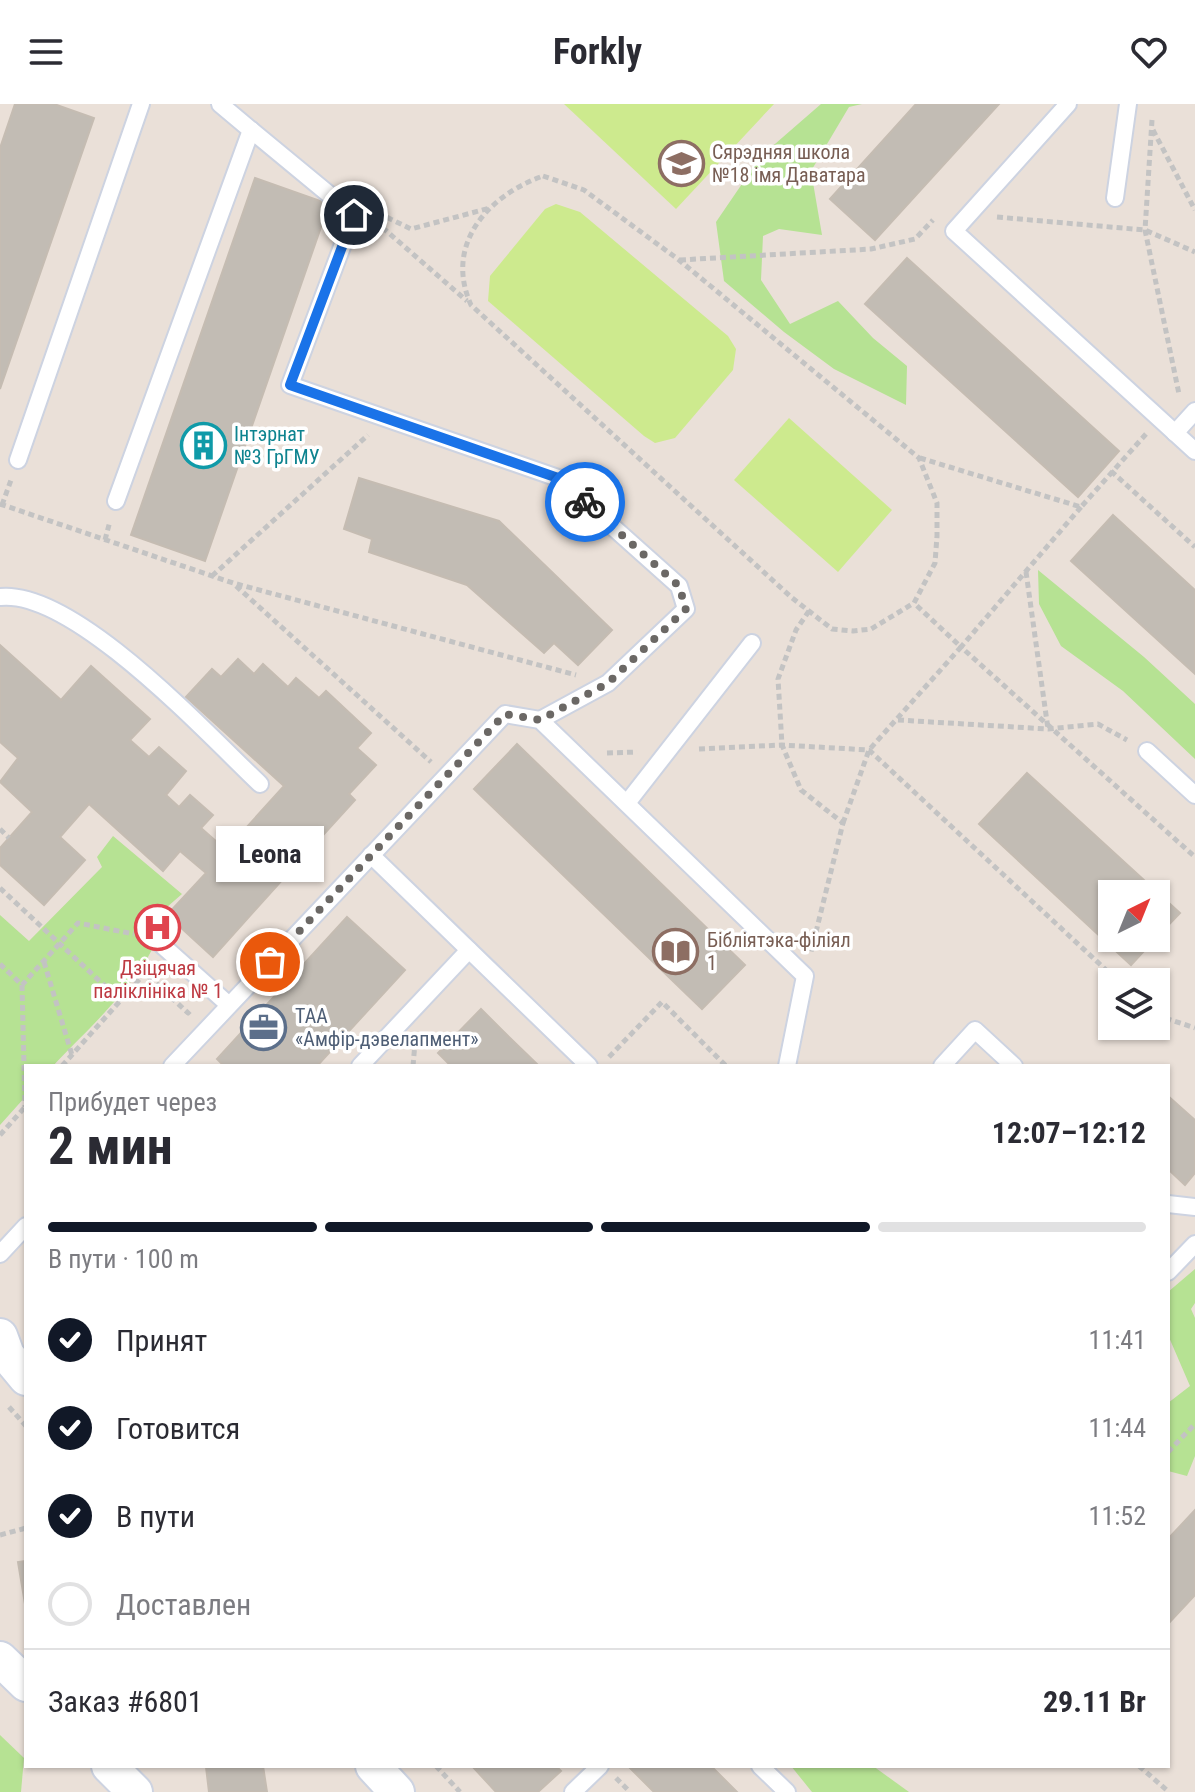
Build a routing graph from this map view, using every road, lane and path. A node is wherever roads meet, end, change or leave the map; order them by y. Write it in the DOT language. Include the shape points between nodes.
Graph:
graph roads {
  1 [pos="141,104"];
  2 [pos="220,104"];
  3 [pos="1068,104"];
  4 [pos="1128,104"];
  5 [pos="1152,116"];
  6 [pos="1153,129"];
  7 [pos="251,130"];
  8 [pos="1115,198"];
  9 [pos="491,208"];
  10 [pos="369,209"];
  11 [pos="1195,210"];
  12 [pos="969,214"];
  13 [pos="936,216"];
  14 [pos="926,227"];
  15 [pos="1145,230"];
  16 [pos="938,238"];
  17 [pos="1195,252"];
  18 [pos="679,260"];
  19 [pos="1188,407"];
  20 [pos="386,418"];
  21 [pos="1136,422"];
  22 [pos="1175,433"];
  23 [pos="1195,451"];
  24 [pos="919,458"];
  25 [pos="18,460"];
  26 [pos="1111,471"];
  27 [pos="116,501"];
  28 [pos="0,504"];
  29 [pos="1081,507"];
  30 [pos="1195,547"];
  31 [pos="1026,571"];
  32 [pos="211,576"];
  33 [pos="233,583"];
  34 [pos="0,597"];
  35 [pos="914,603"];
  36 [pos="809,611"];
  37 [pos="752,643"];
  38 [pos="961,647"];
  39 [pos="608,683"];
  40 [pos="540,720"];
  41 [pos="897,720"];
  42 [pos="1048,729"];
  43 [pos="782,745"];
  44 [pos="869,750"];
  45 [pos="1147,751"];
  46 [pos="446,776"];
  47 [pos="260,784"];
  48 [pos="1195,795"];
  49 [pos="627,803"];
  50 [pos="843,823"];
  51 [pos="1,832"];
  52 [pos="9,838"];
  53 [pos="371,855"];
  54 [pos="1195,857"];
  55 [pos="0,888"];
  56 [pos="154,938"];
  57 [pos="60,943"];
  58 [pos="469,950"];
  59 [pos="43,961"];
  60 [pos="0,964"];
  61 [pos="1104,968"];
  62 [pos="805,976"];
  63 [pos="22,985"];
  64 [pos="210,988"];
  65 [pos="121,1001"];
  66 [pos="229,1005"];
  67 [pos="1170,1020"];
  68 [pos="1195,1028"];
  69 [pos="620,1046"];
  70 [pos="72,1055"];
  71 [pos="25,1064"];
  72 [pos="64,1064"];
  73 [pos="178,1064"];
  74 [pos="362,1064"];
  75 [pos="587,1064"];
  76 [pos="722,1064"];
  77 [pos="787,1064"];
  78 [pos="944,1064"];
  79 [pos="1012,1064"];
  80 [pos="24,1109"];
  81 [pos="0,1135"];
  82 [pos="1170,1204"];
  83 [pos="1195,1207"];
  84 [pos="24,1228"];
  85 [pos="1195,1244"];
  86 [pos="0,1254"];
  87 [pos="1170,1270"];
  88 [pos="0,1397"];
  89 [pos="24,1424"];
  90 [pos="1195,1424"];
  91 [pos="1170,1450"];
  92 [pos="24,1529"];
  93 [pos="0,1535"];
  94 [pos="0,1659"];
  95 [pos="24,1682"];
  96 [pos="111,1768"];
  97 [pos="375,1768"];
  98 [pos="438,1768"];
  99 [pos="762,1768"];
  100 [pos="1141,1768"];
  101 [pos="591,1769"];
  102 [pos="135,1792"];
  103 [pos="397,1792"];
  104 [pos="460,1792"];
  105 [pos="573,1792"];
  106 [pos="787,1792"];
  107 [pos="1169,1792"];
  1 -- 25 [label="lane"];
  2 -- 7 [label="lane"];
  3 -- 12 [label="lane"];
  4 -- 8 [label="lane"];
  5 -- 6 [label="path"];
  6 -- 11 [label="path"];
  6 -- 15 [label="path"];
  7 -- 20 [label="lane" via="354,215 290,385"];
  7 -- 27 [label="lane"];
  9 -- 10 [label="path" via="411,229"];
  9 -- 18 [label="path" via="507,192 543,176 584,190"];
  9 -- 36 [label="path" via="467,241 459,266 471,305"];
  12 -- 15 [label="path"];
  12 -- 22 [label="lane" via="954,231"];
  13 -- 14 [label="path"];
  14 -- 16 [label="path"];
  14 -- 18 [label="path" via="915,239 871,249"];
  15 -- 17 [label="path"];
  15 -- 19 [label="path"];
  18 -- 24 [label="path"];
  19 -- 22 [label="lane"];
  20 -- 32 [label="path"];
  20 -- 39 [label="lane" via="558,478 679,586 686,609"];
  21 -- 26 [label="path" via="1147,433"];
  22 -- 23 [label="lane"];
  24 -- 29 [label="path"];
  24 -- 35 [label="path" via="937,503 937,536 935,563"];
  26 -- 29 [label="path"];
  26 -- 30 [label="path"];
  28 -- 32 [label="path"];
  29 -- 31 [label="path"];
  31 -- 38 [label="path"];
  31 -- 42 [label="path"];
  32 -- 33 [label="path"];
  33 -- 39 [label="path"];
  33 -- 46 [label="path"];
  34 -- 47 [label="lane" via="11,595 52,608 124,656"];
  35 -- 36 [label="path" via="871,629 853,631 832,629"];
  35 -- 38 [label="path"];
  36 -- 43 [label="path" via="778,679"];
  37 -- 49 [label="lane"];
  38 -- 41 [label="path"];
  38 -- 42 [label="path"];
  39 -- 40 [label="lane"];
  40 -- 46 [label="lane" via="505,714"];
  40 -- 49 [label="lane"];
  41 -- 42 [label="path"];
  41 -- 44 [label="path"];
  42 -- 45 [label="path" via="1098,724"];
  42 -- 54 [label="path"];
  43 -- 44 [label="path"];
  43 -- 50 [label="path" via="801,790"];
  44 -- 50 [label="path"];
  44 -- 61 [label="path"];
  45 -- 48 [label="lane"];
  46 -- 53 [label="lane"];
  49 -- 62 [label="lane"];
  50 -- 62 [label="path"];
  51 -- 52 [label="path"];
  53 -- 58 [label="lane"];
  53 -- 66 [label="lane"];
  55 -- 57 [label="path"];
  56 -- 57 [label="path" via="78,923"];
  56 -- 64 [label="lane"];
  57 -- 59 [label="path"];
  57 -- 65 [label="path"];
  58 -- 74 [label="lane"];
  58 -- 75 [label="lane"];
  59 -- 63 [label="path"];
  59 -- 70 [label="path"];
  60 -- 63 [label="path"];
  62 -- 77 [label="lane"];
  63 -- 71 [label="path"];
  64 -- 65 [label="path" via="188,1013 145,973"];
  64 -- 66 [label="lane"];
  65 -- 70 [label="path"];
  66 -- 73 [label="lane"];
  67 -- 68 [label="path"];
  69 -- 76 [label="path" via="662,1002"];
  70 -- 72 [label="path"];
  78 -- 79 [label="lane" via="975,1030"];
  80 -- 81 [label="path"];
  82 -- 83 [label="lane"];
  84 -- 86 [label="lane"];
  85 -- 87 [label="lane"];
  88 -- 89 [label="path"];
  90 -- 91 [label="path"];
  92 -- 93 [label="path"];
  94 -- 95 [label="street"];
  96 -- 102 [label="street"];
  97 -- 103 [label="street"];
  98 -- 104 [label="path"];
  99 -- 106 [label="lane"];
  100 -- 107 [label="path"];
  101 -- 105 [label="lane"];
}
